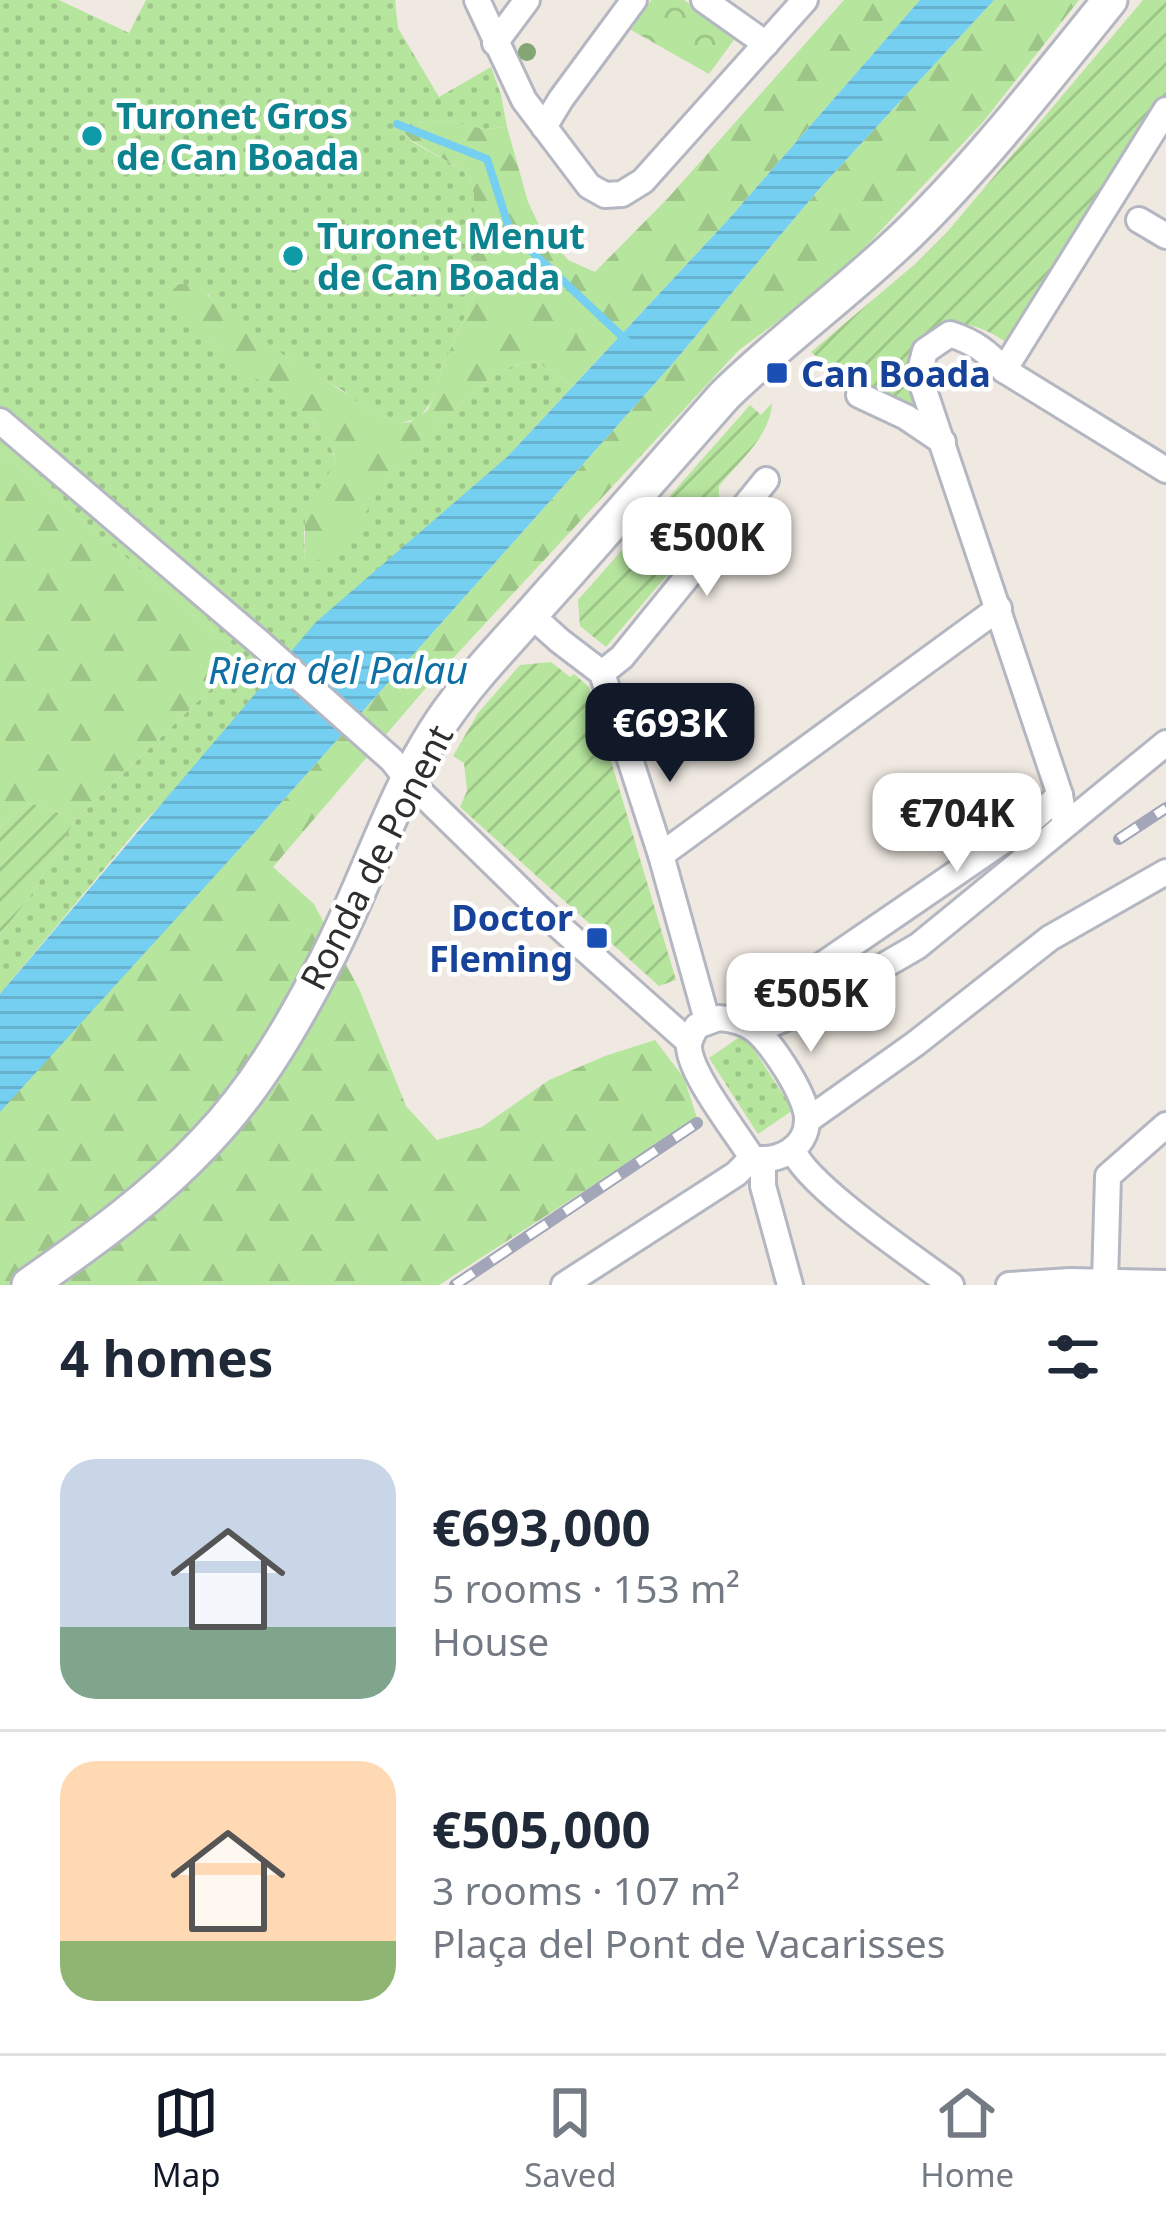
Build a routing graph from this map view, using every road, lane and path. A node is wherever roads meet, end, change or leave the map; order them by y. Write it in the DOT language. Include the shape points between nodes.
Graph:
graph roads {
  1 [pos="477,0"];
  2 [pos="527,0"];
  3 [pos="634,0"];
  4 [pos="704,0"];
  5 [pos="1109,0"];
  6 [pos="798,3"];
  7 [pos="495,43"];
  8 [pos="766,44"];
  9 [pos="1166,110"];
  10 [pos="544,127"];
  11 [pos="1139,220"];
  12 [pos="1166,236"];
  13 [pos="1004,370"];
  14 [pos="859,395"];
  15 [pos="0,421"];
  16 [pos="944,442"];
  17 [pos="1166,470"];
  18 [pos="766,480"];
  19 [pos="999,608"];
  20 [pos="531,615"];
  21 [pos="602,673"];
  22 [pos="1166,743"];
  23 [pos="400,770"];
  24 [pos="1060,795"];
  25 [pos="1065,825"];
  26 [pos="661,855"];
  27 [pos="1166,872"];
  28 [pos="707,1020"];
  29 [pos="743,1023"];
  30 [pos="689,1042"];
  31 [pos="808,1120"];
  32 [pos="1166,1125"];
  33 [pos="793,1150"];
  34 [pos="757,1159"];
  35 [pos="1105,1282"];
  36 [pos="1166,1283"];
  37 [pos="29,1285"];
  38 [pos="564,1285"];
  39 [pos="790,1285"];
  40 [pos="951,1285"];
  41 [pos="1010,1285"];
  1 -- 7 [label="street"];
  2 -- 7 [label="street"];
  3 -- 10 [label="street"];
  4 -- 8 [label="street"];
  5 -- 20 [label="main road, Ronda de Ponent" via="910,232 724,397"];
  6 -- 8 [label="street"];
  7 -- 10 [label="street"];
  8 -- 10 [label="street" via="643,181 622,194 589,186"];
  9 -- 13 [label="street"];
  11 -- 12 [label="street"];
  13 -- 16 [label="street" via="985,349 950,334 925,351 919,375"];
  13 -- 17 [label="street"];
  14 -- 16 [label="street"];
  15 -- 23 [label="street"];
  16 -- 19 [label="street"];
  18 -- 21 [label="street"];
  19 -- 24 [label="street"];
  19 -- 26 [label="street"];
  20 -- 21 [label="street"];
  20 -- 23 [label="main road, Ronda de Ponent"];
  21 -- 26 [label="street"];
  22 -- 25 [label="street"];
  23 -- 30 [label="street"];
  23 -- 37 [label="main road, Ronda de Ponent" via="329,955 241,1100 134,1209"];
  24 -- 25 [label="street"];
  24 -- 29 [label="street"];
  25 -- 29 [label="street" via="918,946 811,1008 774,1023"];
  26 -- 28 [label="street"];
  27 -- 31 [label="street" via="1051,938"];
  28 -- 29 [label="street"];
  28 -- 30 [label="street"];
  29 -- 31 [label="street" via="763,1037"];
  30 -- 34 [label="street" via="711,1097"];
  31 -- 33 [label="street"];
  32 -- 35 [label="street" via="1108,1175"];
  33 -- 34 [label="street"];
  33 -- 40 [label="street" via="821,1186"];
  34 -- 38 [label="street"];
  34 -- 39 [label="street"];
  35 -- 36 [label="street"];
  35 -- 41 [label="street"];
}
